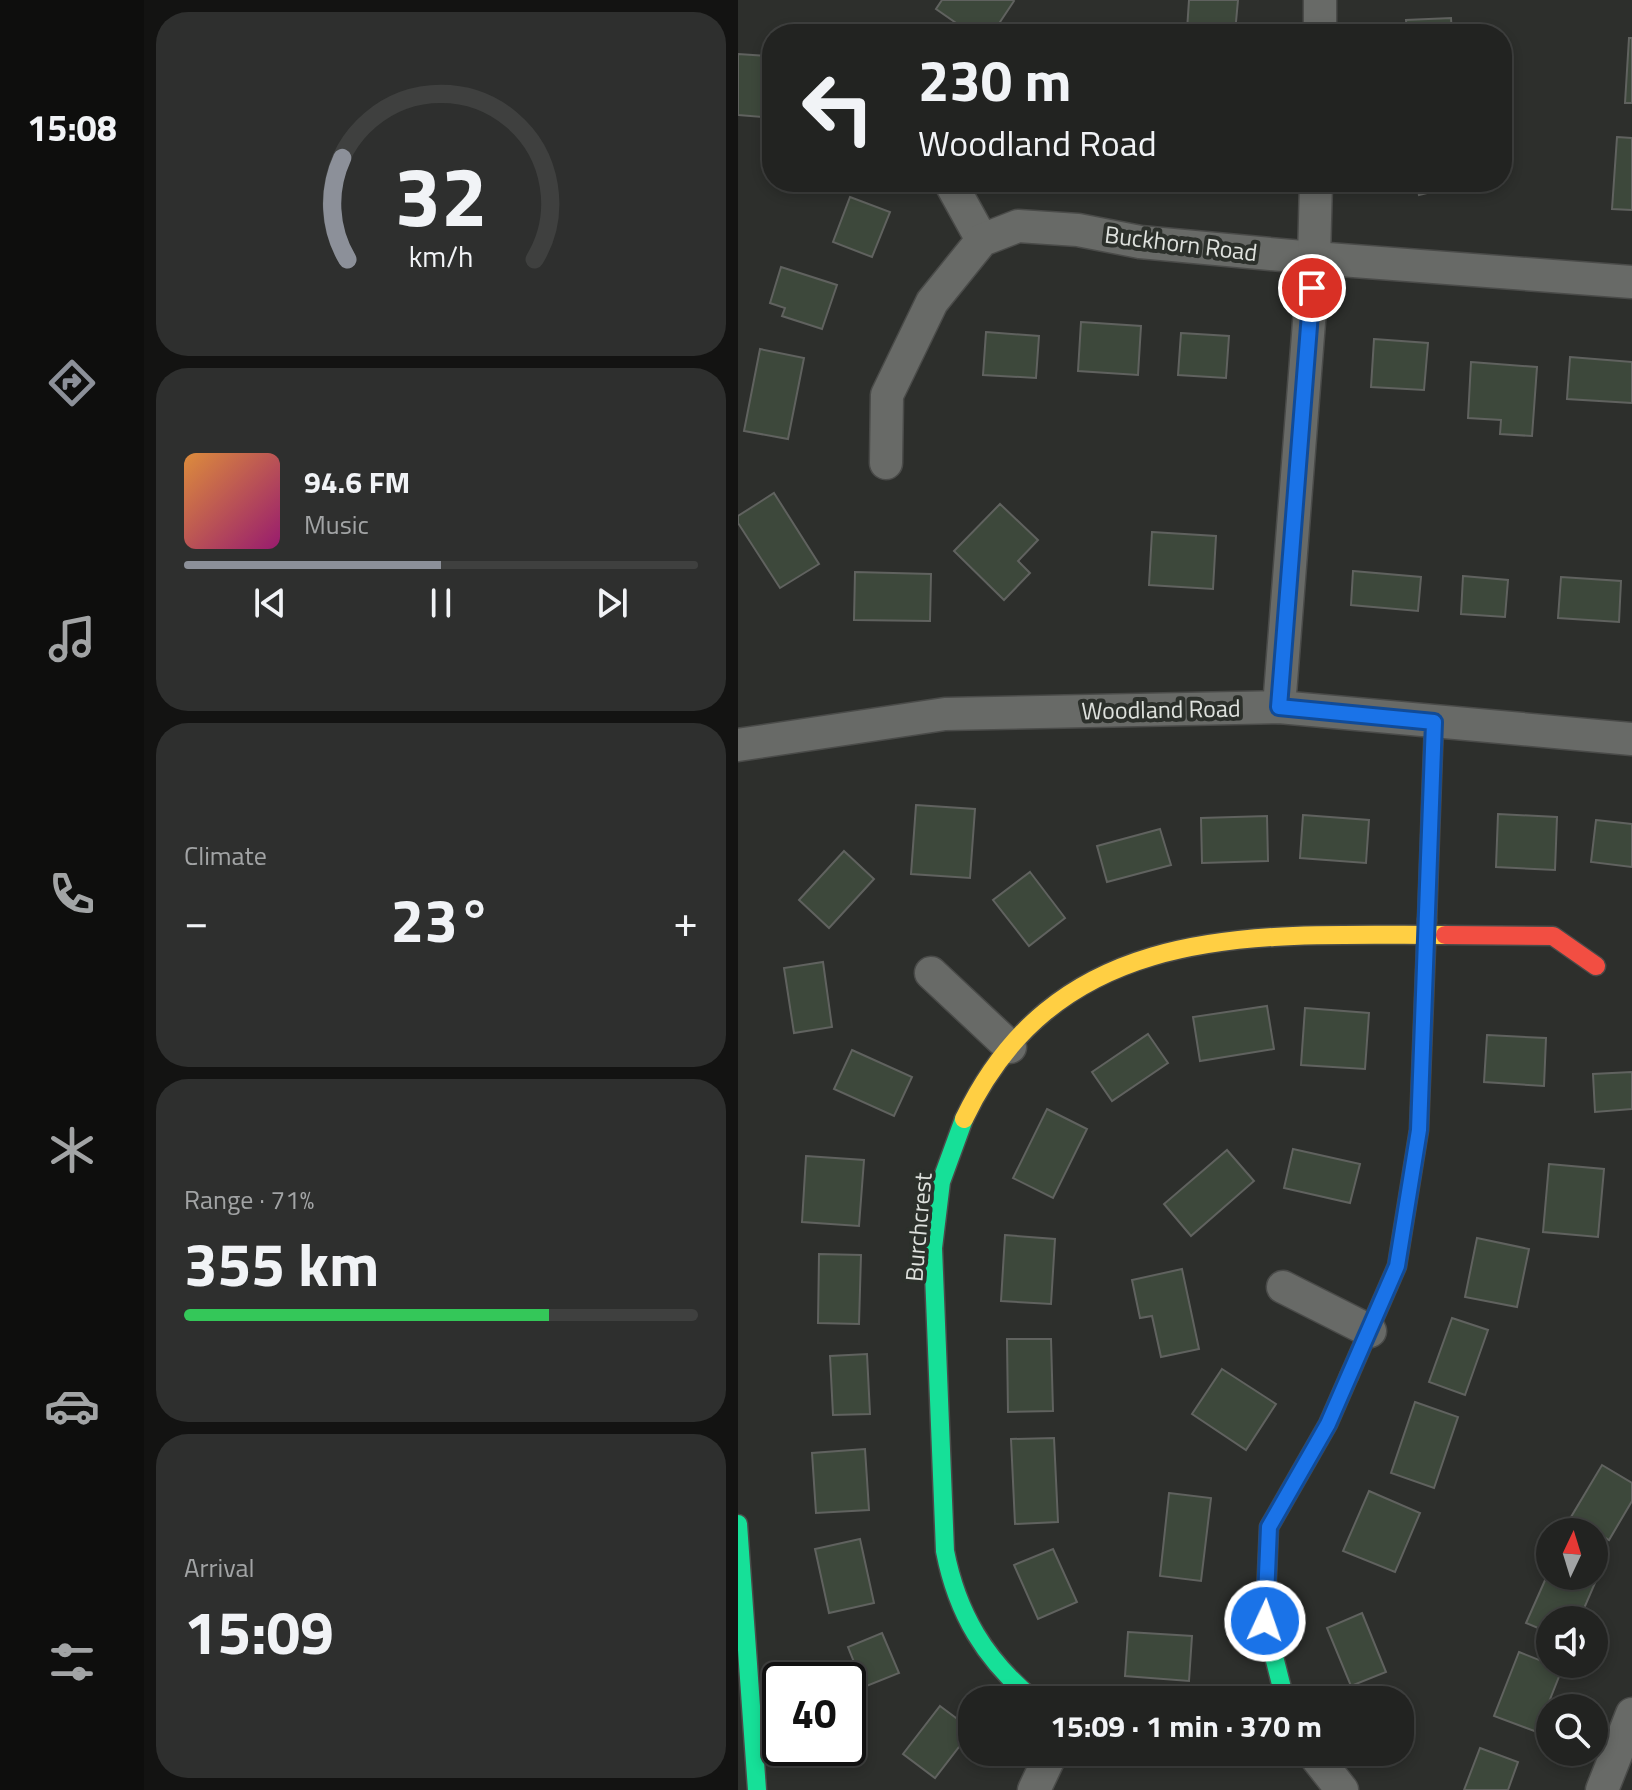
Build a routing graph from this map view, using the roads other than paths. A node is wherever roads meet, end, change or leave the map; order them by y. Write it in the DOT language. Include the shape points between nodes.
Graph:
graph roads {
  1 [pos="1320,0"];
  2 [pos="1320,24"];
  3 [pos="956,192"];
  4 [pos="1316,192"];
  5 [pos="982,240"];
  6 [pos="1314,258"];
  7 [pos="1632,282"];
  8 [pos="886,463"];
  9 [pos="1279,707"];
  10 [pos="1434,722"];
  11 [pos="1632,739"];
  12 [pos="738,745"];
  13 [pos="1425,934"];
  14 [pos="1596,966"];
  15 [pos="931,973"];
  16 [pos="1010,1047"];
  17 [pos="1283,1287"];
  18 [pos="1370,1331"];
  19 [pos="738,1524"];
  20 [pos="1016,1686"];
  21 [pos="1281,1686"];
  22 [pos="1632,1714"];
  23 [pos="1045,1766"];
  24 [pos="1323,1766"];
  25 [pos="757,1790"];
  26 [pos="1034,1790"];
  27 [pos="1342,1790"];
  28 [pos="1602,1790"];
  1 -- 2 [label="street"];
  3 -- 5 [label="street"];
  4 -- 6 [label="street"];
  5 -- 6 [label="street, Buckhorn Road" via="1018,226"];
  5 -- 8 [label="street" via="932,302 887,395"];
  6 -- 7 [label="street, Buckhorn Road"];
  6 -- 9 [label="street"];
  9 -- 10 [label="street, Woodland Road"];
  9 -- 12 [label="street, Woodland Road" via="945,714"];
  10 -- 11 [label="street, Woodland Road"];
  10 -- 13 [label="street"];
  13 -- 14 [label="street, Burchcrest" via="1555,936"];
  13 -- 16 [label="street, Burchcrest" via="1229,938 1182,944 1137,958 1079,987"];
  13 -- 18 [label="street" via="1419,1130 1397,1266"];
  15 -- 16 [label="street"];
  16 -- 20 [label="street, Burchcrest" via="950,1152 934,1252 947,1564 979,1642"];
  17 -- 18 [label="street"];
  18 -- 21 [label="street" via="1328,1424 1269,1527 1265,1621"];
  19 -- 25 [label="street"];
  22 -- 28 [label="street"];
  23 -- 26 [label="street"];
  24 -- 27 [label="street"];
}
